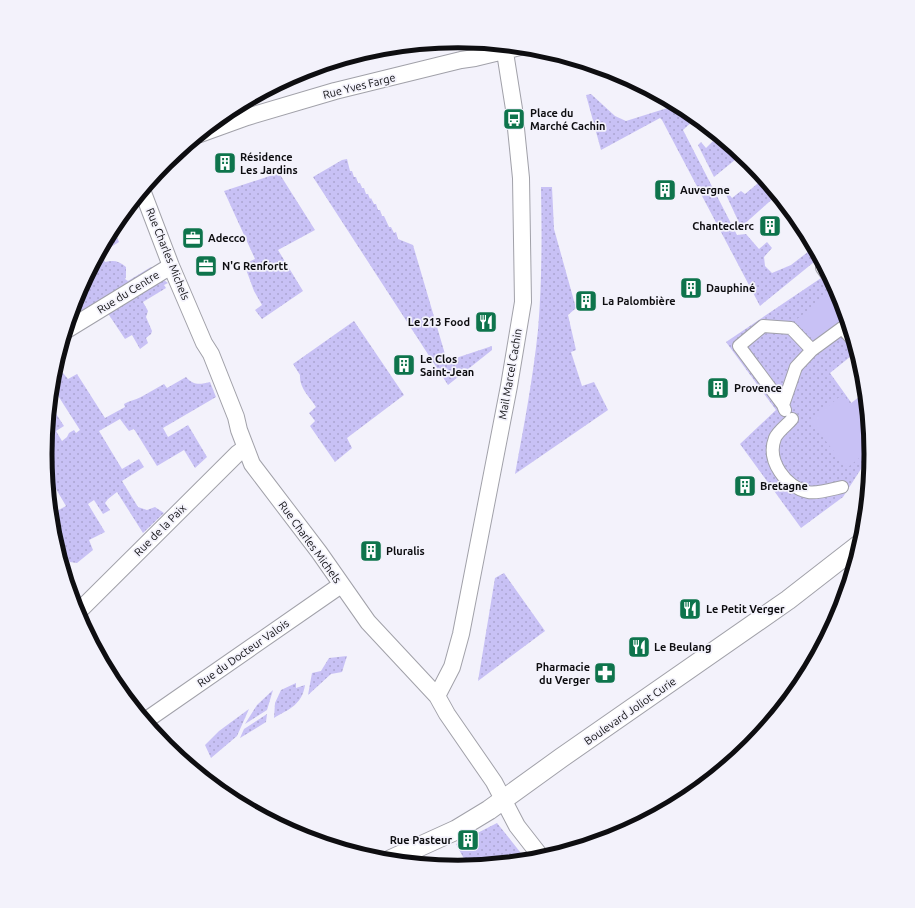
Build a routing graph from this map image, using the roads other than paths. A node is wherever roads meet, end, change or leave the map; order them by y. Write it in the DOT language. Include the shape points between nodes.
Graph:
graph roads {
  1 [pos="501,50"];
  2 [pos="509,51"];
  3 [pos="214,129"];
  4 [pos="144,196"];
  5 [pos="171,266"];
  6 [pos="72,327"];
  7 [pos="843,327"];
  8 [pos="812,350"];
  9 [pos="787,412"];
  10 [pos="245,448"];
  11 [pos="842,487"];
  12 [pos="852,550"];
  13 [pos="342,585"];
  14 [pos="82,609"];
  15 [pos="437,696"];
  16 [pos="149,719"];
  17 [pos="504,800"];
  18 [pos="537,852"];
  19 [pos="399,856"];
  1 -- 3 [label="street, Rue Yves Farge" via="335,91"];
  2 -- 15 [label="street, Mail Marcel Cachin" via="521,178 523,302 461,634 452,667"];
  4 -- 5 [label="street, Rue Charles Michels"];
  5 -- 6 [label="street, Rue du Centre"];
  5 -- 10 [label="street, Rue Charles Michels" via="204,344 211,354 236,417"];
  7 -- 8 [label="street"];
  8 -- 9 [label="street" via="796,367"];
  8 -- 9 [label="street" via="792,328 763,326 739,346"];
  9 -- 11 [label="street" via="772,452 778,471 794,487 810,492"];
  10 -- 13 [label="street, Rue Charles Michels" via="252,464"];
  10 -- 14 [label="street, Rue de la Paix"];
  12 -- 17 [label="street, Boulevard Joliot Curie" via="788,600"];
  13 -- 15 [label="street, Rue Charles Michels" via="368,622"];
  13 -- 16 [label="street, Rue du Docteur Valois"];
  15 -- 17 [label="street, Rue Charles Michels"];
  17 -- 18 [label="street, Rue Charles Michels" via="517,826"];
  17 -- 19 [label="street, Boulevard Joliot Curie" via="456,830"];
}
